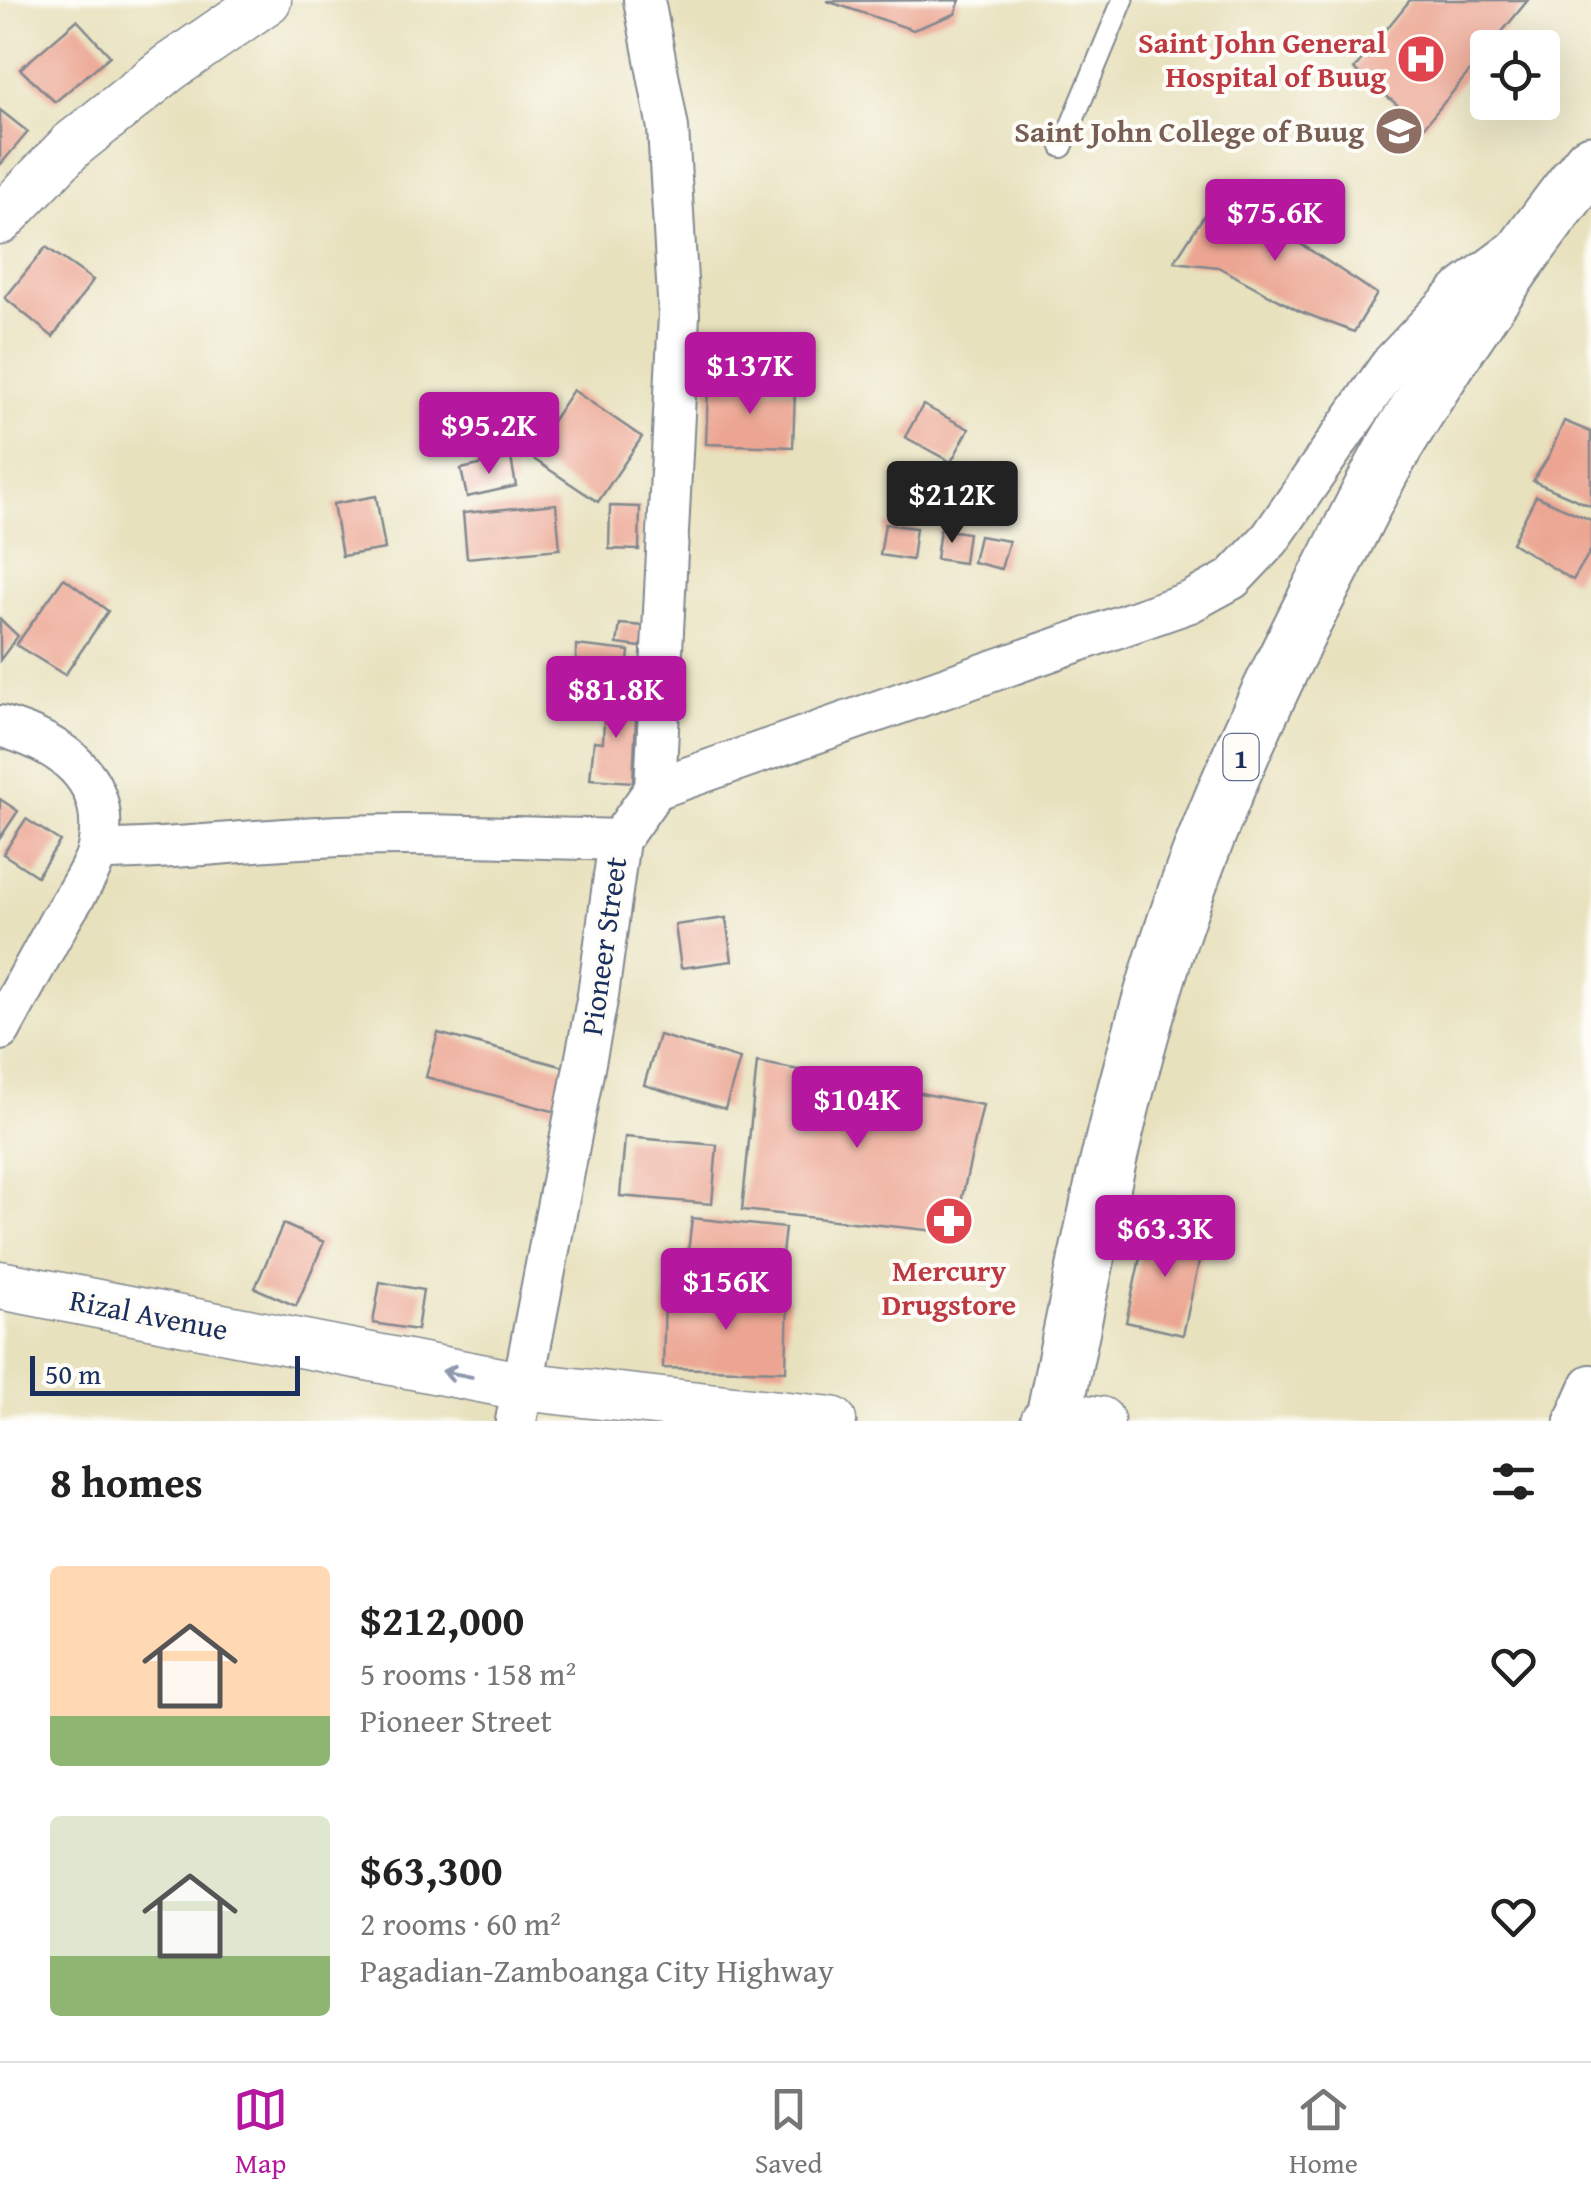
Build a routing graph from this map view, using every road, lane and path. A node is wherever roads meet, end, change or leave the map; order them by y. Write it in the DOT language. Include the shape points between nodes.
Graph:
graph roads {
  1 [pos="267,0"];
  2 [pos="644,0"];
  3 [pos="1122,0"];
  4 [pos="1062,147"];
  5 [pos="1591,163"];
  6 [pos="0,220"];
  7 [pos="1531,239"];
  8 [pos="0,726"];
  9 [pos="655,790"];
  10 [pos="619,840"];
  11 [pos="98,850"];
  12 [pos="0,1030"];
  13 [pos="0,1285"];
  14 [pos="1591,1386"];
  15 [pos="519,1404"];
  16 [pos="1063,1419"];
  17 [pos="832,1421"];
  18 [pos="1575,1421"];
  1 -- 6 [label="street" via="72,145"];
  2 -- 9 [label="street" via="668,128 678,315"];
  3 -- 4 [label="lane"];
  5 -- 7 [label="highway, 1"];
  7 -- 9 [label="street" via="1428,321 1270,540 1232,579 1190,602"];
  7 -- 16 [label="highway, 1" via="1400,439 1291,644 1222,799 1159,970 1119,1110 1087,1249"];
  8 -- 11 [label="street" via="32,735 77,765 99,810"];
  9 -- 10 [label="street, Pioneer Street"];
  10 -- 11 [label="street" via="357,836"];
  10 -- 15 [label="street, Pioneer Street" via="594,1012"];
  11 -- 12 [label="street"];
  15 -- 13 [label="street, Rizal Avenue, one-way"];
  14 -- 18 [label="street"];
  15 -- 17 [label="street, Rizal Avenue"];
}
